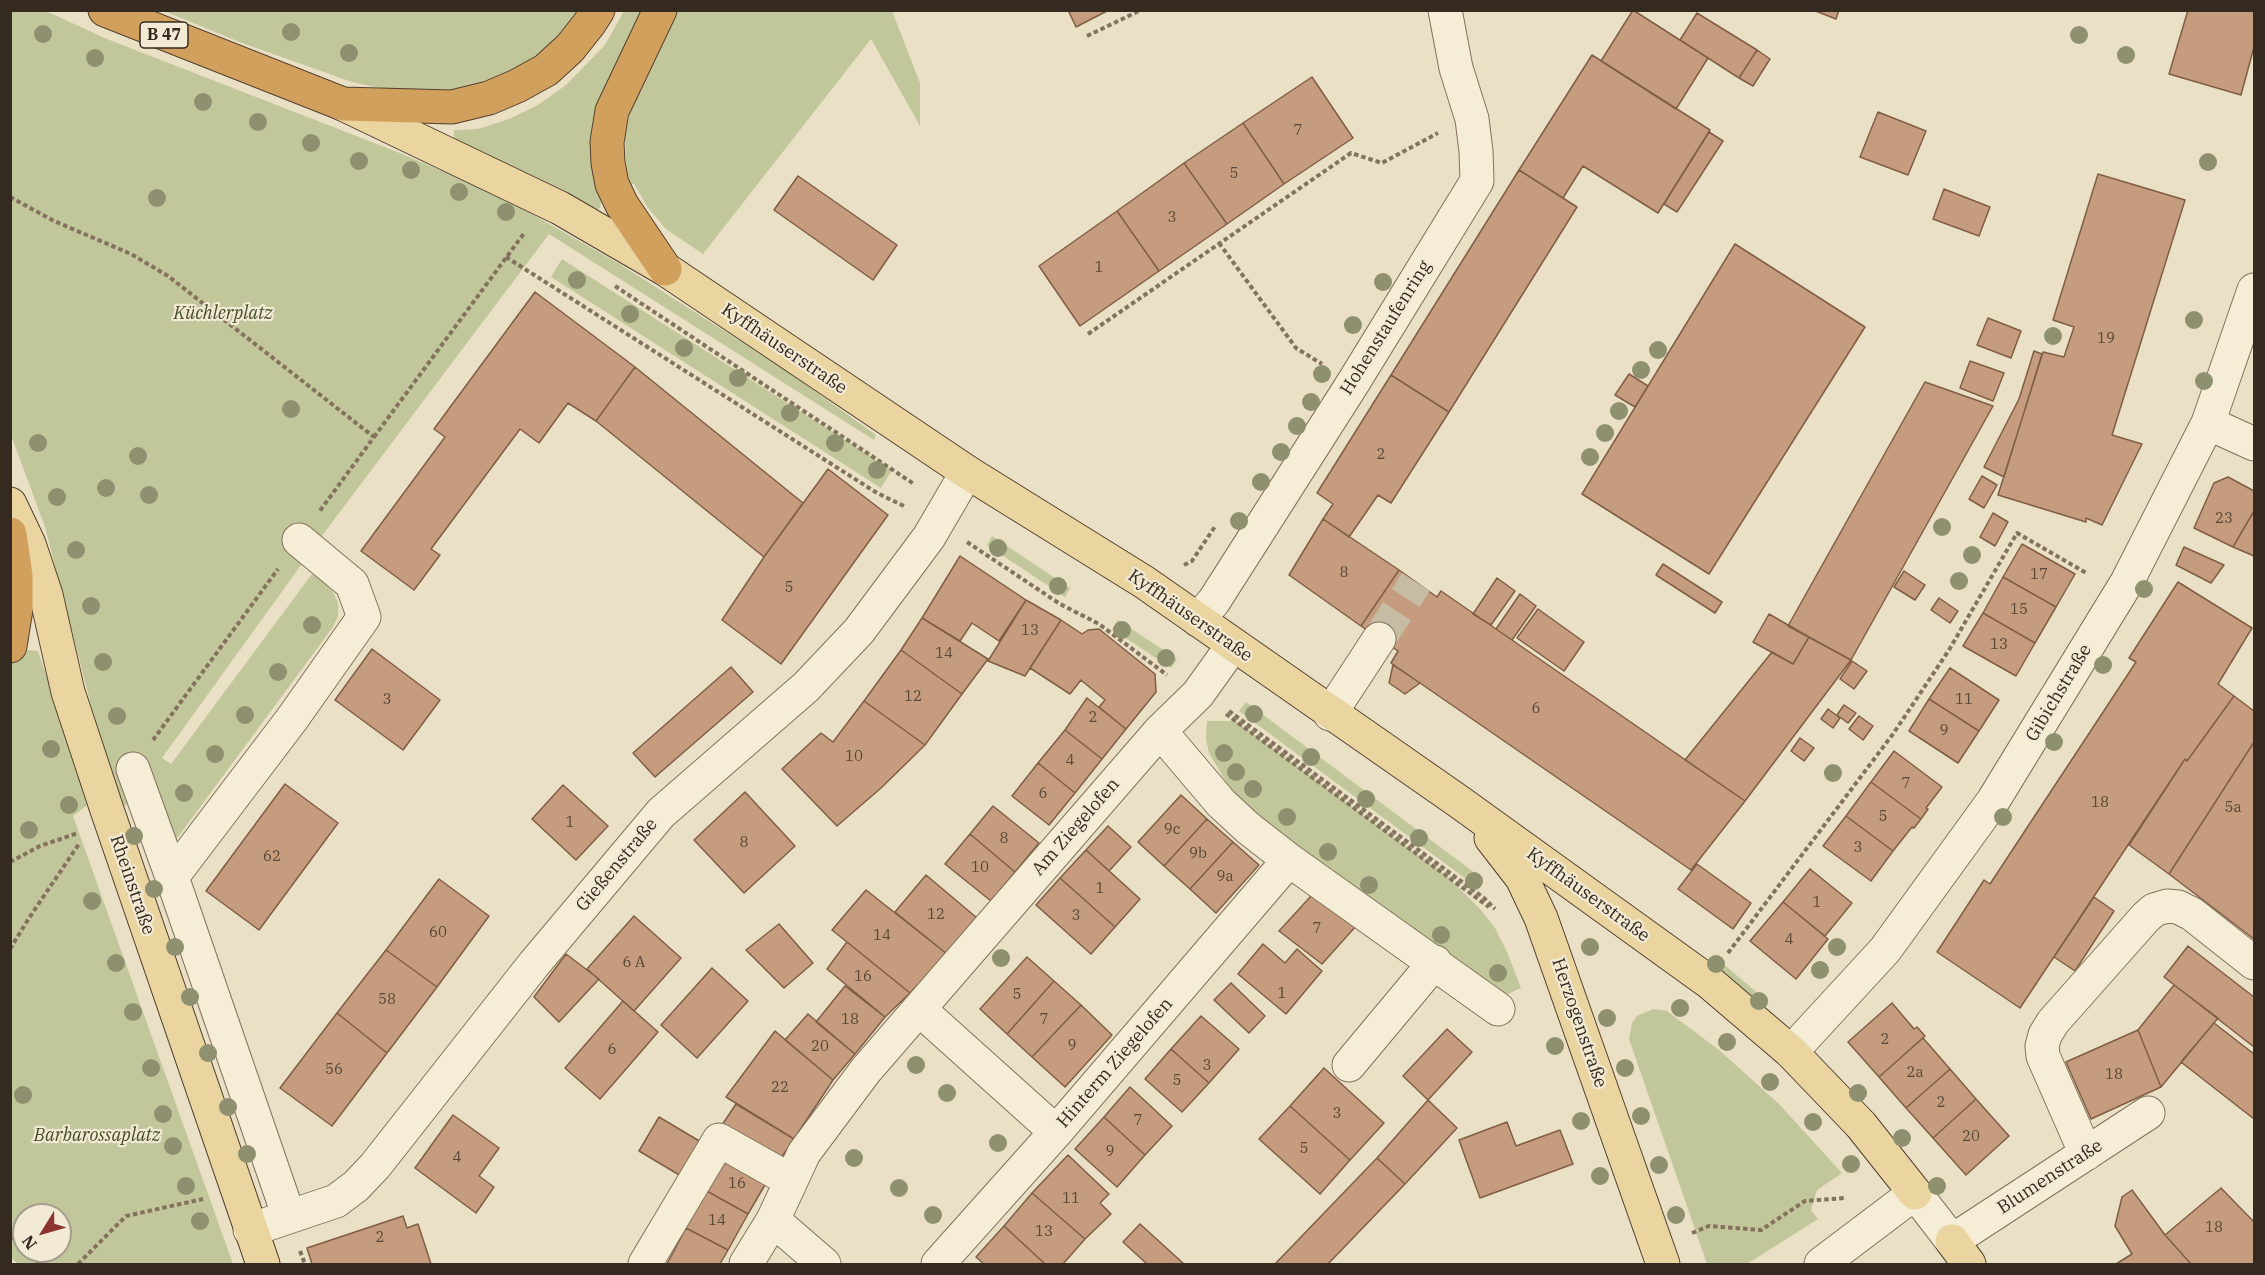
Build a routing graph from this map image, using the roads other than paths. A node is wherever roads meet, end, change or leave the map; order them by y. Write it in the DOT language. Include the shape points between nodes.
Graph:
graph roads {
  1 [pos="105,10"];
  2 [pos="598,10"];
  3 [pos="660,10"];
  4 [pos="1445,10"];
  5 [pos="343,104"];
  6 [pos="665,269"];
  7 [pos="2254,290"];
  8 [pos="2208,423"];
  9 [pos="2254,444"];
  10 [pos="967,472"];
  11 [pos="10,504"];
  12 [pos="10,534"];
  13 [pos="299,540"];
  14 [pos="1198,620"];
  15 [pos="1379,639"];
  16 [pos="1233,645"];
  17 [pos="10,646"];
  18 [pos="1330,714"];
  19 [pos="1160,731"];
  20 [pos="133,769"];
  21 [pos="1458,801"];
  22 [pos="1289,860"];
  23 [pos="172,877"];
  24 [pos="1434,962"];
  25 [pos="2254,963"];
  26 [pos="919,1009"];
  27 [pos="1498,1009"];
  28 [pos="1791,1052"];
  29 [pos="1349,1065"];
  30 [pos="2148,1113"];
  31 [pos="1056,1132"];
  32 [pos="2086,1154"];
  33 [pos="790,1180"];
  34 [pos="1914,1193"];
  35 [pos="289,1217"];
  36 [pos="773,1220"];
  37 [pos="250,1230"];
  38 [pos="1961,1253"];
  39 [pos="1660,1256"];
  40 [pos="262,1264"];
  41 [pos="645,1264"];
  42 [pos="746,1264"];
  43 [pos="824,1264"];
  44 [pos="938,1264"];
  45 [pos="1821,1264"];
  1 -- 5 [label="highway, B 47"];
  2 -- 5 [label="highway" via="570,48 546,70 489,98 452,107"];
  3 -- 6 [label="highway" via="612,111 607,142 612,184"];
  4 -- 14 [label="street, Hohenstaufenring" via="1456,68 1472,119 1477,181 1353,383"];
  5 -- 6 [label="main road, Kyffhäuserstraße" via="560,208"];
  6 -- 10 [label="main road, Kyffhäuserstraße"];
  7 -- 8 [label="street, Gibichstraße"];
  8 -- 9 [label="street"];
  8 -- 28 [label="street, Gibichstraße" via="2120,592 1993,801 1885,950"];
  10 -- 14 [label="main road, Kyffhäuserstraße"];
  10 -- 35 [label="street, Gießenstraße" via="859,631 806,687 661,813 534,964 375,1166 336,1202"];
  11 -- 37 [label="main road, Rheinstraße" via="29,544 68,692"];
  12 -- 17 [label="highway" via="16,576"];
  13 -- 23 [label="street" via="352,584 364,617"];
  14 -- 16 [label="main road, Kyffhäuserstraße"];
  15 -- 18 [label="street"];
  16 -- 18 [label="main road, Kyffhäuserstraße"];
  16 -- 19 [label="street, Am Ziegelofen" via="1200,692"];
  18 -- 21 [label="main road, Kyffhäuserstraße"];
  19 -- 22 [label="street" via="1221,803"];
  19 -- 26 [label="street, Am Ziegelofen"];
  20 -- 23 [label="street"];
  21 -- 28 [label="main road, Kyffhäuserstraße" via="1709,982"];
  21 -- 39 [label="main road, Herzogenstraße" via="1522,878 1541,918"];
  22 -- 24 [label="street"];
  22 -- 31 [label="street, Hinterm Ziegelofen"];
  23 -- 35 [label="street"];
  24 -- 27 [label="street"];
  24 -- 29 [label="street"];
  25 -- 32 [label="street" via="2192,914 2167,906 2146,917 2053,1022 2045,1035 2043,1056"];
  26 -- 31 [label="street"];
  26 -- 33 [label="street, Am Ziegelofen" via="818,1132"];
  28 -- 34 [label="main road, Kyffhäuserstraße" via="1861,1125"];
  30 -- 32 [label="street, Blumenstraße"];
  31 -- 44 [label="street, Hinterm Ziegelofen"];
  32 -- 38 [label="street, Blumenstraße"];
  33 -- 36 [label="street, Am Ziegelofen"];
  33 -- 41 [label="street" via="719,1140"];
  34 -- 38 [label="street, Kyffhäuserstraße"];
  34 -- 45 [label="street"];
  35 -- 37 [label="street, Gießenstraße"];
  36 -- 42 [label="street, Am Ziegelofen"];
  36 -- 43 [label="street"];
  37 -- 40 [label="main road, Rheinstraße"];
}
